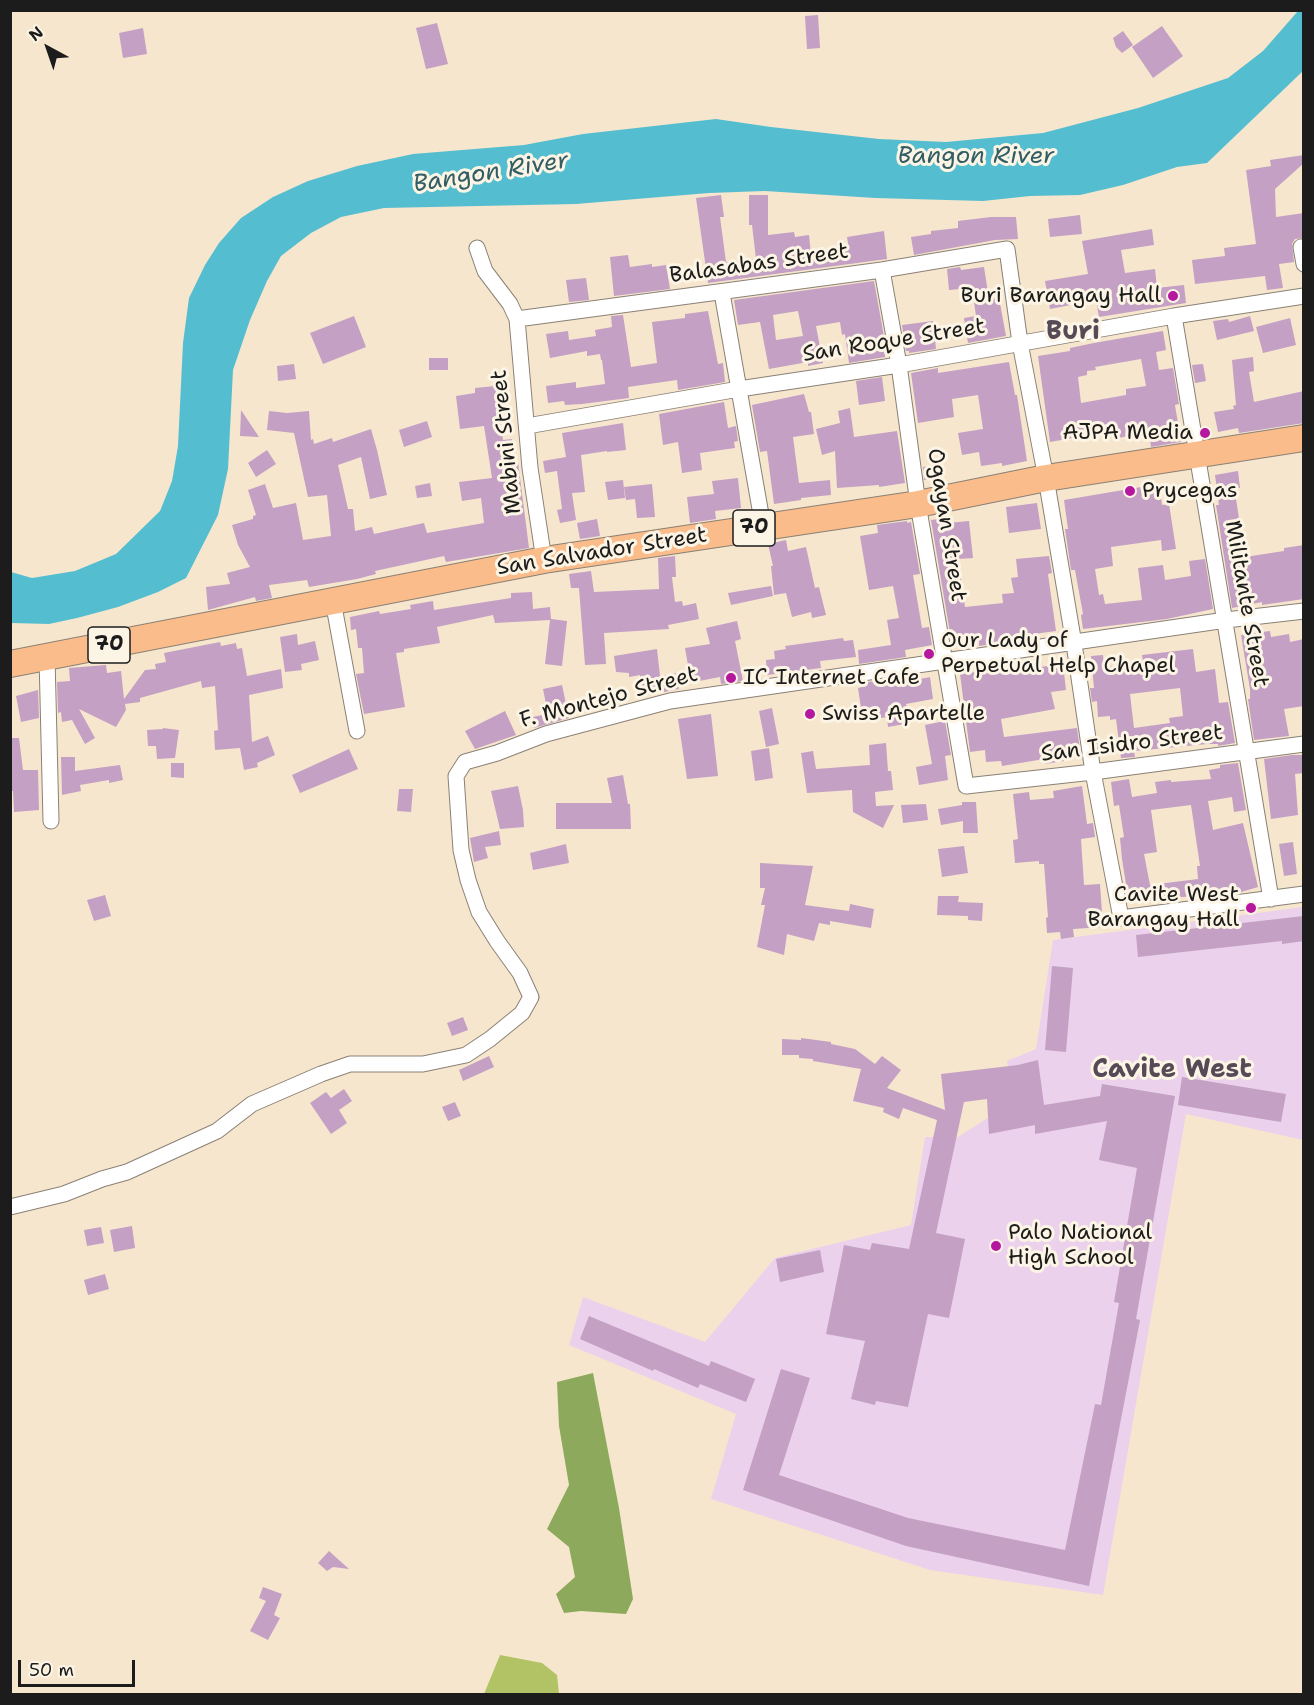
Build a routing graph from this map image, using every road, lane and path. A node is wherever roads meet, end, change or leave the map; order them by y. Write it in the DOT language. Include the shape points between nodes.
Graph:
graph roads {
  1 [pos="1301,247"];
  2 [pos="477,248"];
  3 [pos="1304,264"];
  4 [pos="882,270"];
  5 [pos="722,293"];
  6 [pos="1304,296"];
  7 [pos="1174,316"];
  8 [pos="517,319"];
  9 [pos="1020,343"];
  10 [pos="899,365"];
  11 [pos="739,389"];
  12 [pos="528,426"];
  13 [pos="1304,438"];
  14 [pos="1197,455"];
  15 [pos="1046,478"];
  16 [pos="918,504"];
  17 [pos="763,526"];
  18 [pos="544,560"];
  19 [pos="333,601"];
  20 [pos="1304,611"];
  21 [pos="1226,620"];
  22 [pos="1074,644"];
  23 [pos="47,657"];
  24 [pos="945,661"];
  25 [pos="10,664"];
  26 [pos="357,731"];
  27 [pos="1304,744"];
  28 [pos="1247,752"];
  29 [pos="1093,772"];
  30 [pos="966,786"];
  31 [pos="51,822"];
  32 [pos="1304,894"];
  33 [pos="1271,899"];
  34 [pos="10,1207"];
  1 -- 3 [label="street"];
  2 -- 8 [label="street" via="485,271"];
  4 -- 5 [label="street, Balasabas Street"];
  4 -- 9 [label="street, Balasabas Street" via="1006,249"];
  4 -- 10 [label="street, Ogayan Street"];
  5 -- 8 [label="street, Balasabas Street"];
  5 -- 11 [label="street"];
  6 -- 7 [label="street, San Roque Street"];
  7 -- 9 [label="street, San Roque Street"];
  7 -- 14 [label="street, Militante Street"];
  8 -- 12 [label="street, Mabini Street"];
  9 -- 10 [label="street, San Roque Street"];
  9 -- 15 [label="street"];
  10 -- 11 [label="street, San Roque Street"];
  10 -- 16 [label="street, Ogayan Street"];
  11 -- 12 [label="street, San Roque Street"];
  11 -- 17 [label="street"];
  12 -- 18 [label="street, Mabini Street"];
  13 -- 14 [label="highway, San Salvador Street / 70"];
  14 -- 15 [label="highway, San Salvador Street / 70"];
  14 -- 21 [label="street, Militante Street"];
  15 -- 16 [label="highway, San Salvador Street / 70"];
  15 -- 22 [label="street"];
  16 -- 17 [label="highway, San Salvador Street / 70"];
  16 -- 24 [label="street, Ogayan Street"];
  17 -- 18 [label="highway, San Salvador Street / 70"];
  18 -- 19 [label="highway, San Salvador Street / 70"];
  19 -- 23 [label="highway, San Salvador Street / 70"];
  19 -- 26 [label="street"];
  20 -- 21 [label="street, F. Montejo Street"];
  21 -- 22 [label="street, F. Montejo Street"];
  21 -- 28 [label="street, Militante Street"];
  22 -- 24 [label="street, F. Montejo Street"];
  22 -- 29 [label="street"];
  23 -- 25 [label="highway, San Salvador Street / 70"];
  23 -- 31 [label="street"];
  24 -- 30 [label="street, Ogayan Street"];
  24 -- 34 [label="street, F. Montejo Street" via="670,701 546,734 465,762 456,776 461,850 479,912 520,973 531,997 522,1013 466,1055 423,1065 350,1064 252,1104 217,1131 127,1172 64,1194"];
  27 -- 28 [label="street, San Isidro Street"];
  28 -- 29 [label="street, San Isidro Street"];
  28 -- 33 [label="street, Militante Street"];
  29 -- 30 [label="street, San Isidro Street"];
  29 -- 33 [label="street" via="1121,918"];
  32 -- 33 [label="street"];
}
